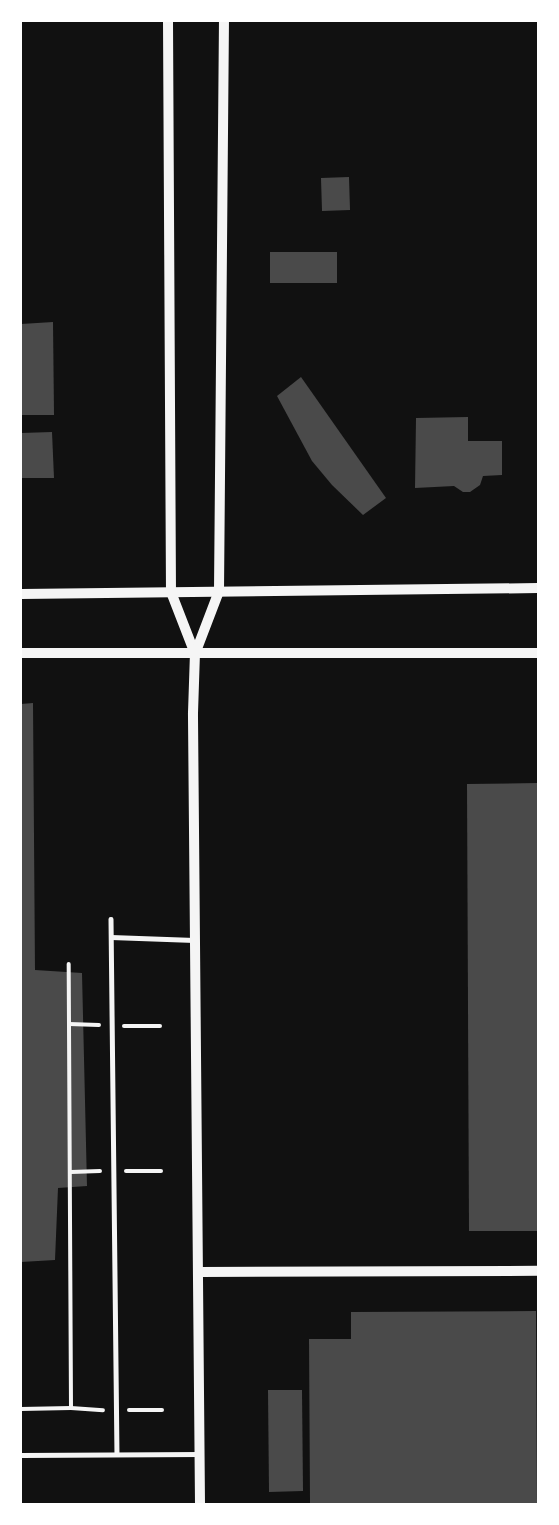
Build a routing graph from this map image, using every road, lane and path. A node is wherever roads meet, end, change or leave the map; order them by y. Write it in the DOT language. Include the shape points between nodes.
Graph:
graph roads {
  1 [pos="168,21"];
  2 [pos="224,21"];
  3 [pos="538,588"];
  4 [pos="219,591"];
  5 [pos="171,592"];
  6 [pos="21,594"];
  7 [pos="21,653"];
  8 [pos="538,653"];
  9 [pos="195,654"];
  10 [pos="111,919"];
  11 [pos="111,937"];
  12 [pos="194,940"];
  13 [pos="69,964"];
  14 [pos="538,1271"];
  15 [pos="200,1272"];
  16 [pos="21,1408"];
  17 [pos="21,1450"];
  18 [pos="117,1454"];
  19 [pos="200,1454"];
  20 [pos="23,1455"];
  21 [pos="21,1460"];
  22 [pos="200,1504"];
  1 -- 5 [label="street"];
  2 -- 4 [label="street"];
  3 -- 4 [label="street"];
  4 -- 5 [label="street"];
  4 -- 9 [label="street"];
  5 -- 6 [label="street"];
  5 -- 9 [label="street"];
  7 -- 9 [label="street"];
  8 -- 9 [label="street"];
  9 -- 12 [label="street"];
  10 -- 11 [label="lane"];
  11 -- 12 [label="lane"];
  11 -- 18 [label="lane"];
  12 -- 15 [label="street"];
  13 -- 16 [label="path" via="71,1408"];
  14 -- 15 [label="street"];
  15 -- 19 [label="street"];
  17 -- 20 [label="lane"];
  18 -- 19 [label="lane"];
  18 -- 20 [label="lane"];
  19 -- 22 [label="street"];
  20 -- 21 [label="lane"];
}
